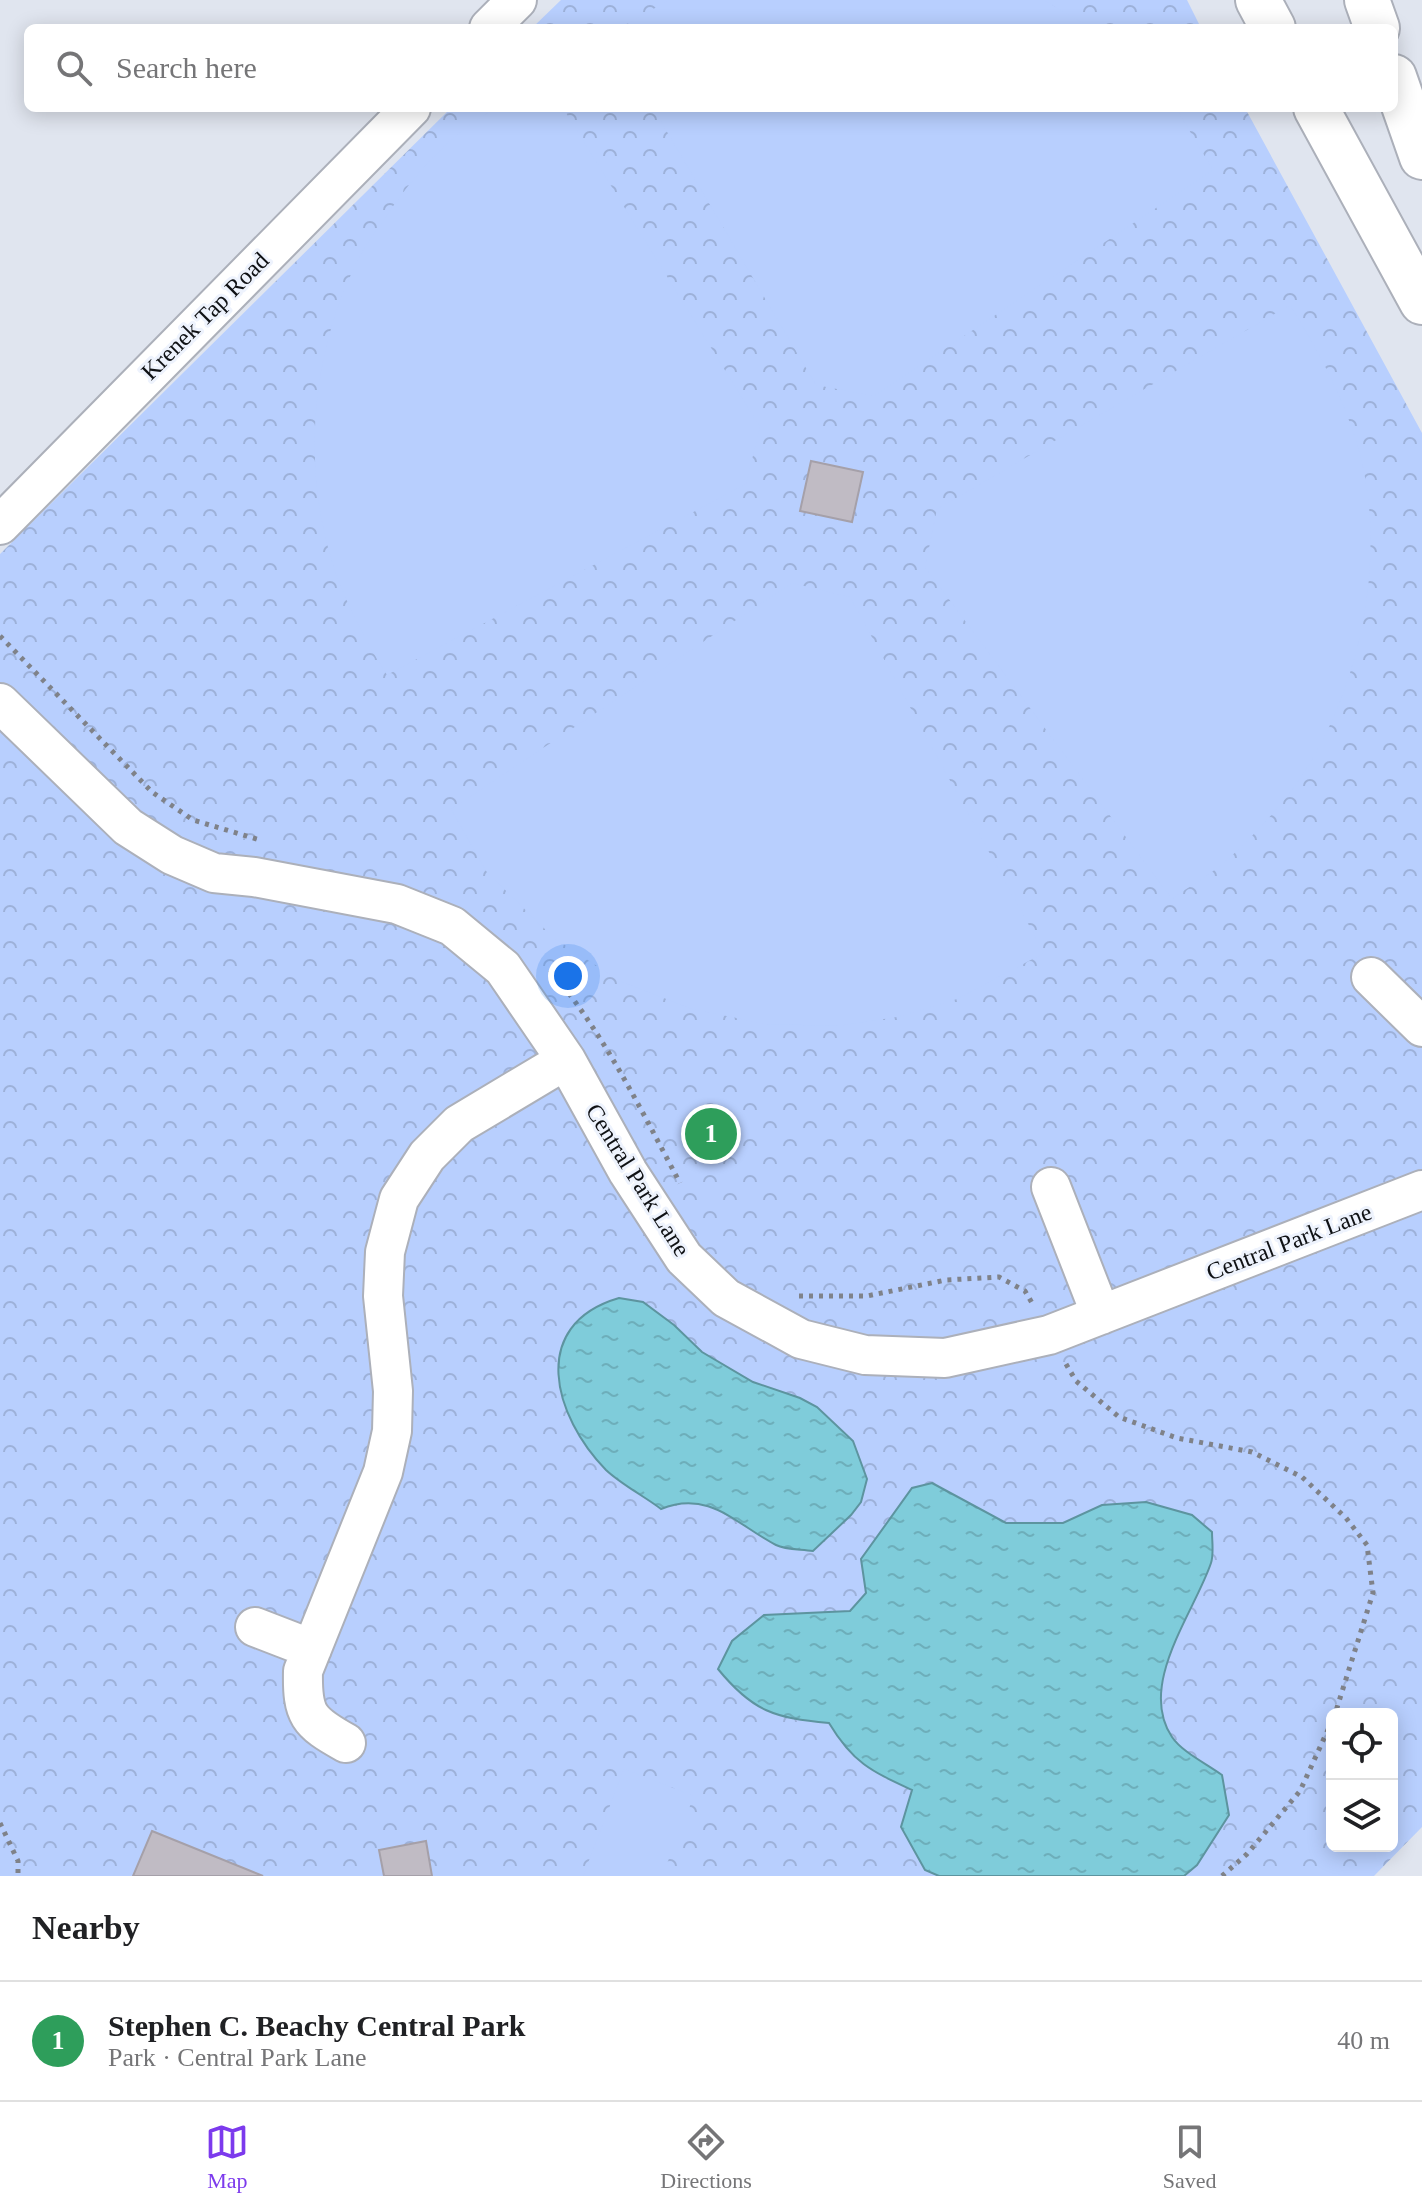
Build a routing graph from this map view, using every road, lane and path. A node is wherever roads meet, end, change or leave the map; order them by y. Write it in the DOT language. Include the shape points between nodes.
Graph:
graph roads {
  1 [pos="517,0"];
  2 [pos="1258,0"];
  3 [pos="1367,0"];
  4 [pos="493,24"];
  5 [pos="1271,24"];
  6 [pos="1376,24"];
  7 [pos="1398,88"];
  8 [pos="407,112"];
  9 [pos="1318,112"];
  10 [pos="1422,157"];
  11 [pos="1422,302"];
  12 [pos="0,525"];
  13 [pos="0,636"];
  14 [pos="0,703"];
  15 [pos="273,843"];
  16 [pos="549,969"];
  17 [pos="1371,977"];
  18 [pos="1422,1027"];
  19 [pos="566,1060"];
  20 [pos="683,1187"];
  21 [pos="1051,1187"];
  22 [pos="1422,1190"];
  23 [pos="787,1292"];
  24 [pos="1101,1315"];
  25 [pos="1049,1335"];
  26 [pos="255,1627"];
  27 [pos="312,1649"];
  28 [pos="1337,1708"];
  29 [pos="1326,1734"];
  30 [pos="346,1743"];
  31 [pos="0,1823"];
  32 [pos="18,1876"];
  33 [pos="1222,1876"];
  1 -- 4 [label="street"];
  2 -- 5 [label="main road"];
  3 -- 6 [label="main road"];
  7 -- 10 [label="main road"];
  8 -- 12 [label="street, Krenek Tap Road"];
  9 -- 11 [label="main road"];
  13 -- 15 [label="path" via="152,792 193,820"];
  14 -- 19 [label="street, Central Park Lane" via="128,827 172,855 214,873 397,904 452,926 503,968"];
  16 -- 20 [label="path" via="608,1051"];
  17 -- 18 [label="street"];
  19 -- 25 [label="street, Central Park Lane" via="628,1172 684,1258 726,1298 801,1339 865,1355 945,1358"];
  19 -- 27 [label="street" via="459,1124 427,1156 399,1199 385,1252 383,1296 392,1431 383,1472"];
  21 -- 24 [label="street"];
  22 -- 24 [label="street, Central Park Lane"];
  23 -- 25 [label="path" via="867,1296 946,1280 999,1277 1025,1291"];
  24 -- 25 [label="street, Central Park Lane"];
  25 -- 28 [label="path" via="1076,1381 1119,1417 1177,1438 1252,1452 1302,1477 1367,1545 1373,1593"];
  26 -- 27 [label="street"];
  27 -- 30 [label="street" via="303,1671 302,1702 318,1727"];
  29 -- 33 [label="path" via="1300,1791"];
  31 -- 32 [label="path" via="18,1861"];
}
